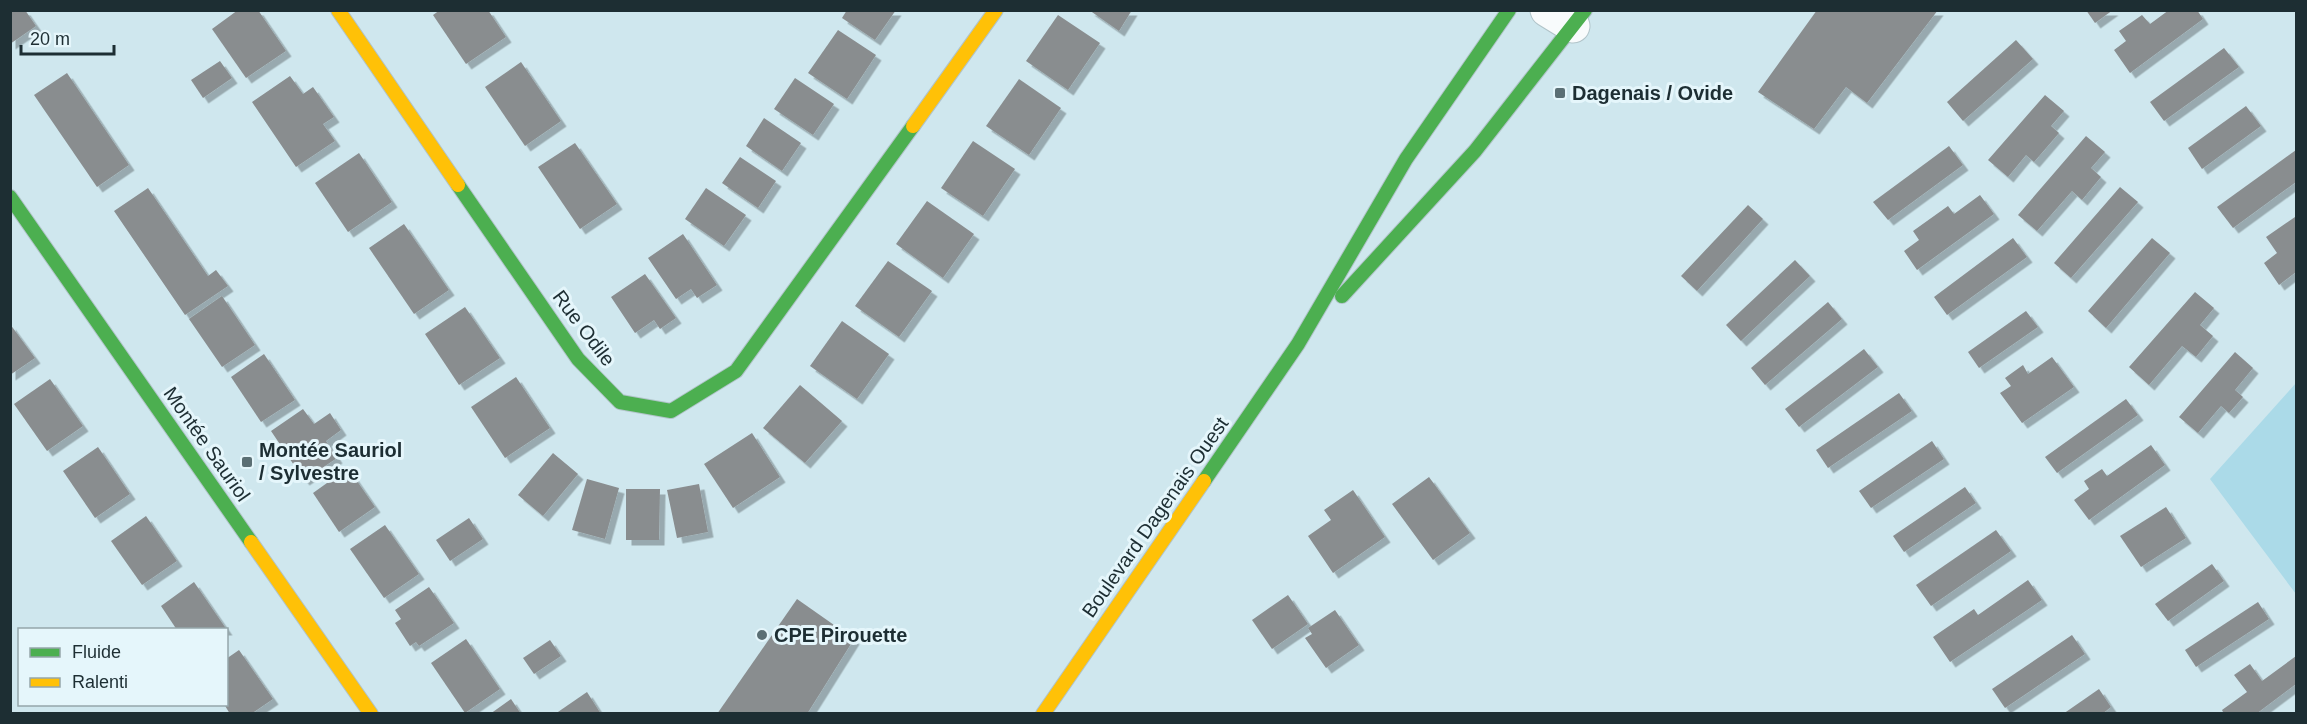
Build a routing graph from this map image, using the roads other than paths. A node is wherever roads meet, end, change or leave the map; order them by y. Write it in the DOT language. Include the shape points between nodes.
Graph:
graph roads {
  1 [pos="338,10"];
  2 [pos="996,10"];
  3 [pos="1509,10"];
  4 [pos="1568,16"];
  5 [pos="10,197"];
  6 [pos="1298,344"];
  7 [pos="371,714"];
  8 [pos="1043,714"];
  1 -- 2 [label="street, Rue Odile" via="578,359 620,402 670,411 736,370"];
  3 -- 6 [label="street, Boulevard Dagenais Ouest" via="1406,159"];
  4 -- 6 [label="street, Boulevard Dagenais Ouest" via="1475,151"];
  5 -- 7 [label="street, Montée Sauriol"];
  6 -- 8 [label="street, Boulevard Dagenais Ouest"];
}
